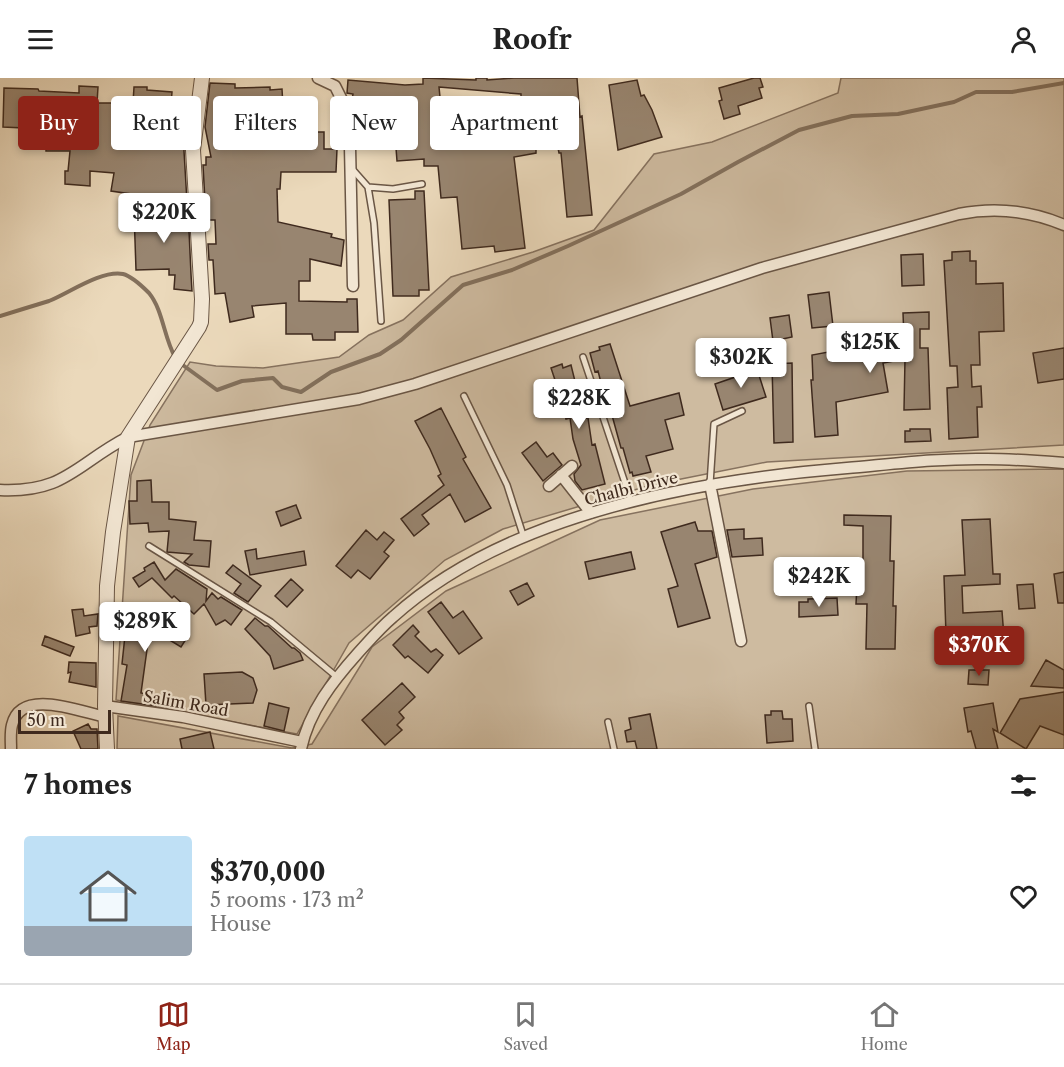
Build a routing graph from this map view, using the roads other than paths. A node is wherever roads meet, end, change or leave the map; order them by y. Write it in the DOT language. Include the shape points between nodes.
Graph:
graph roads {
  1 [pos="202,78"];
  2 [pos="318,78"];
  3 [pos="351,169"];
  4 [pos="422,184"];
  5 [pos="368,187"];
  6 [pos="1064,225"];
  7 [pos="353,286"];
  8 [pos="381,321"];
  9 [pos="583,357"];
  10 [pos="464,396"];
  11 [pos="742,411"];
  12 [pos="128,437"];
  13 [pos="1064,463"];
  14 [pos="572,466"];
  15 [pos="561,475"];
  16 [pos="710,484"];
  17 [pos="549,486"];
  18 [pos="0,490"];
  19 [pos="631,501"];
  20 [pos="591,513"];
  21 [pos="524,538"];
  22 [pos="149,546"];
  23 [pos="741,641"];
  24 [pos="337,677"];
  25 [pos="808,706"];
  26 [pos="106,712"];
  27 [pos="608,722"];
  28 [pos="301,746"];
  29 [pos="11,749"];
  30 [pos="107,749"];
  31 [pos="614,749"];
  32 [pos="815,749"];
  1 -- 12 [label="street" via="193,150 201,322"];
  2 -- 3 [label="street" via="335,86 343,102"];
  3 -- 5 [label="lane"];
  3 -- 7 [label="street"];
  4 -- 5 [label="lane" via="393,189"];
  5 -- 8 [label="lane"];
  6 -- 12 [label="street" via="1019,212 979,210 959,214 751,271 393,390"];
  9 -- 19 [label="lane"];
  10 -- 21 [label="lane" via="507,485"];
  11 -- 16 [label="lane" via="714,424"];
  12 -- 18 [label="street" via="54,484 33,490"];
  12 -- 26 [label="street" via="107,586"];
  13 -- 16 [label="street, Chalbi Drive" via="923,461"];
  14 -- 15 [label="street"];
  15 -- 17 [label="street"];
  15 -- 20 [label="street"];
  16 -- 19 [label="street, Chalbi Drive"];
  16 -- 23 [label="street"];
  19 -- 20 [label="street, Chalbi Drive"];
  20 -- 21 [label="street, Chalbi Drive"];
  21 -- 24 [label="street, Chalbi Drive" via="463,567 429,589 393,616"];
  22 -- 24 [label="lane" via="272,622"];
  24 -- 28 [label="street, Chalbi Drive" via="318,705"];
  25 -- 32 [label="lane"];
  26 -- 28 [label="street, Salim Road" via="183,717"];
  26 -- 29 [label="street, Salim Road" via="94,715 72,707 38,705 25,708 12,725"];
  26 -- 30 [label="street"];
  27 -- 31 [label="lane"];
}
